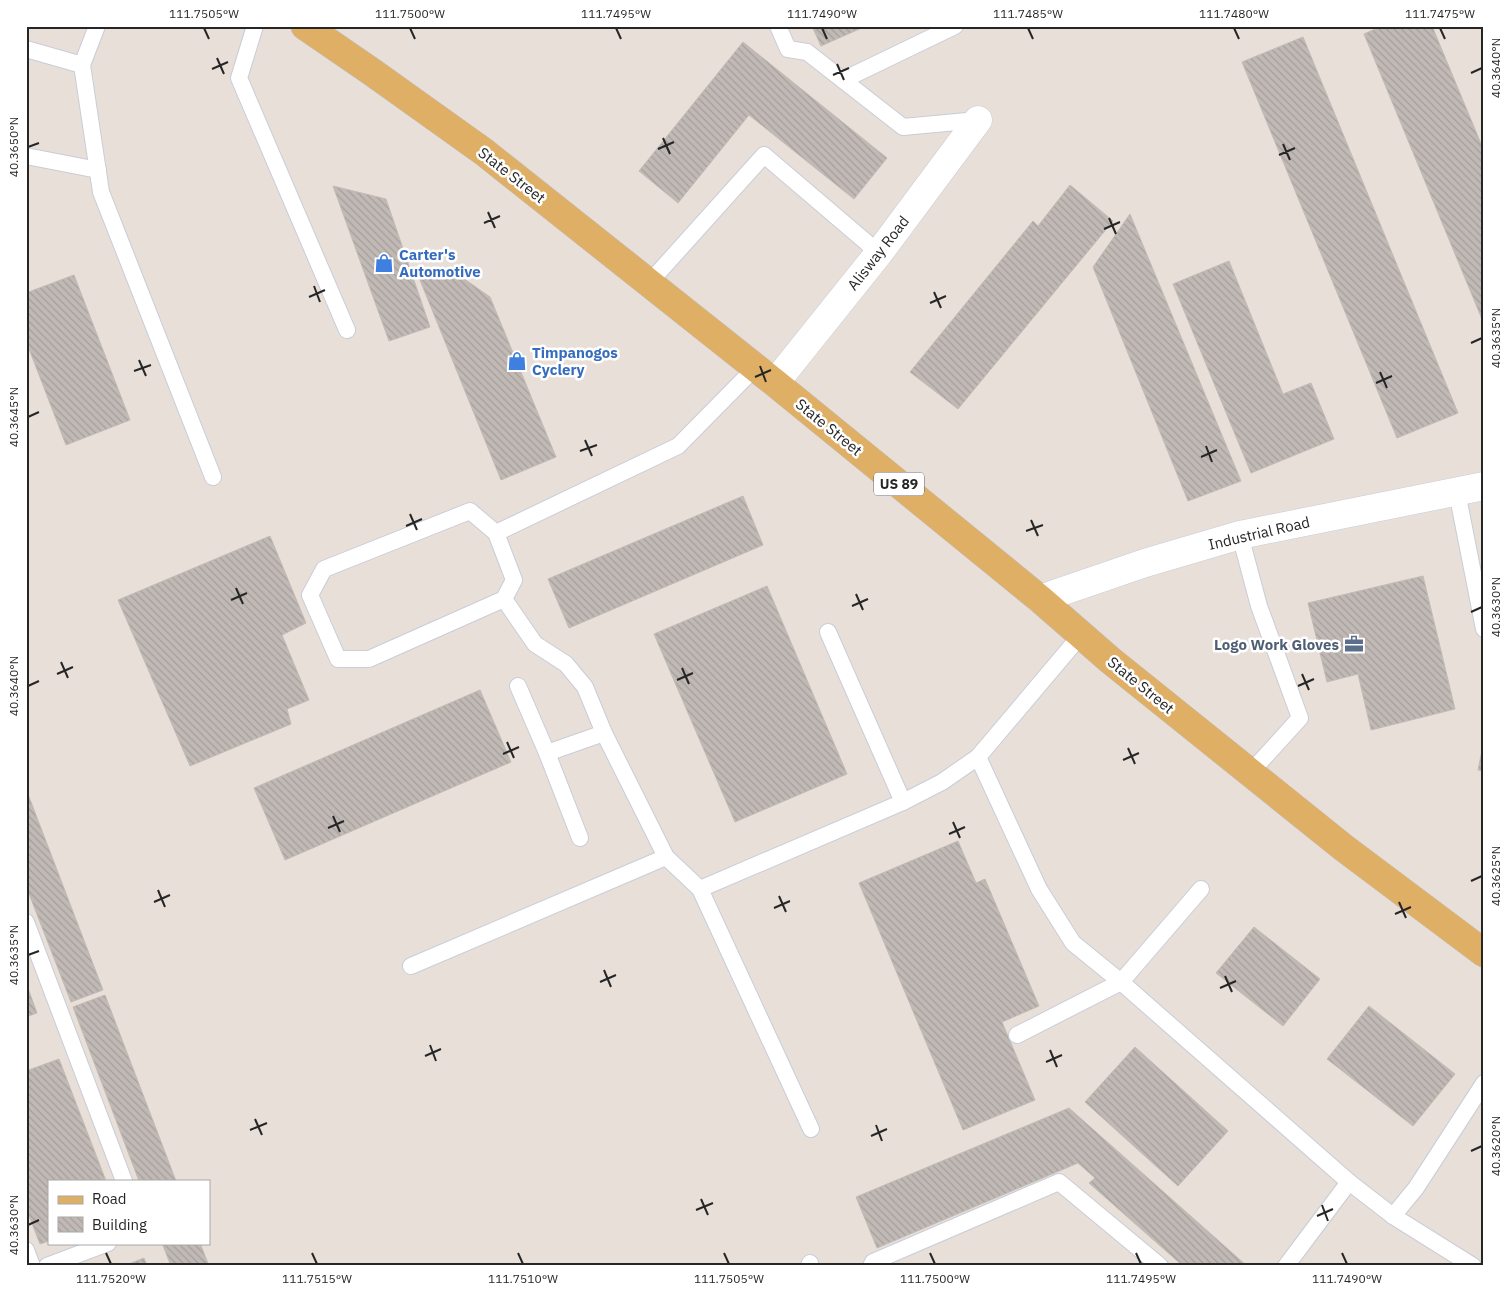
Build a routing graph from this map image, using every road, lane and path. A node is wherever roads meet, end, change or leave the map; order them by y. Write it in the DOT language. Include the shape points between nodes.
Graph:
graph roads {
  1 [pos="97,26"];
  2 [pos="254,26"];
  3 [pos="304,26"];
  4 [pos="778,26"];
  5 [pos="956,26"];
  6 [pos="26,49"];
  7 [pos="82,65"];
  8 [pos="843,80"];
  9 [pos="978,120"];
  10 [pos="26,156"];
  11 [pos="98,170"];
  12 [pos="879,253"];
  13 [pos="649,283"];
  14 [pos="347,330"];
  15 [pos="765,375"];
  16 [pos="213,477"];
  17 [pos="1484,486"];
  18 [pos="1457,492"];
  19 [pos="496,533"];
  20 [pos="1240,534"];
  21 [pos="504,599"];
  22 [pos="1040,599"];
  23 [pos="1484,629"];
  24 [pos="828,632"];
  25 [pos="1081,635"];
  26 [pos="518,686"];
  27 [pos="604,733"];
  28 [pos="547,753"];
  29 [pos="978,757"];
  30 [pos="1251,772"];
  31 [pos="903,802"];
  32 [pos="580,838"];
  33 [pos="666,857"];
  34 [pos="700,889"];
  35 [pos="1201,889"];
  36 [pos="26,922"];
  37 [pos="1484,954"];
  38 [pos="411,966"];
  39 [pos="1121,982"];
  40 [pos="1017,1035"];
  41 [pos="1484,1083"];
  42 [pos="811,1129"];
  43 [pos="124,1180"];
  44 [pos="1349,1182"];
  45 [pos="1394,1216"];
  46 [pos="105,1244"];
  47 [pos="26,1250"];
  48 [pos="32,1266"];
  49 [pos="47,1266"];
  50 [pos="872,1266"];
  51 [pos="1160,1266"];
  52 [pos="1286,1266"];
  53 [pos="1473,1266"];
  1 -- 7 [label="lane"];
  2 -- 14 [label="lane" via="239,78"];
  3 -- 13 [label="main road, State Street / US 89" via="484,152"];
  4 -- 8 [label="lane" via="788,49 806,52"];
  5 -- 8 [label="lane"];
  6 -- 7 [label="lane"];
  7 -- 11 [label="lane"];
  8 -- 9 [label="lane" via="903,127"];
  9 -- 12 [label="street, Alisway Road"];
  10 -- 11 [label="lane"];
  11 -- 16 [label="lane" via="101,192"];
  12 -- 13 [label="lane" via="764,155"];
  12 -- 15 [label="street, Alisway Road"];
  13 -- 15 [label="main road, State Street / US 89"];
  15 -- 19 [label="lane" via="678,446"];
  15 -- 22 [label="main road, State Street / US 89"];
  17 -- 18 [label="street, Industrial Road"];
  18 -- 20 [label="street, Industrial Road"];
  18 -- 23 [label="lane"];
  19 -- 21 [label="lane" via="514,580"];
  19 -- 21 [label="lane" via="470,511 324,569 310,595 338,659 369,659"];
  20 -- 22 [label="street, Industrial Road"];
  20 -- 30 [label="lane" via="1259,606 1300,718"];
  21 -- 27 [label="lane" via="535,644 566,664 585,687"];
  22 -- 25 [label="main road, State Street / US 89"];
  24 -- 31 [label="lane"];
  25 -- 29 [label="lane"];
  25 -- 30 [label="main road, State Street / US 89"];
  26 -- 28 [label="lane"];
  27 -- 28 [label="lane"];
  27 -- 33 [label="lane"];
  28 -- 32 [label="lane"];
  29 -- 31 [label="lane" via="942,782"];
  29 -- 39 [label="lane" via="1039,889 1073,943"];
  30 -- 37 [label="main road, State Street / US 89" via="1344,848"];
  31 -- 34 [label="lane"];
  33 -- 34 [label="lane"];
  33 -- 38 [label="lane"];
  34 -- 42 [label="lane"];
  35 -- 39 [label="lane"];
  36 -- 43 [label="lane"];
  39 -- 40 [label="lane"];
  39 -- 44 [label="lane"];
  41 -- 45 [label="lane" via="1416,1188"];
  44 -- 45 [label="lane"];
  44 -- 52 [label="lane"];
  45 -- 53 [label="lane"];
  46 -- 49 [label="lane"];
  47 -- 48 [label="lane"];
  50 -- 51 [label="lane" via="873,1262 1059,1182"];
}
